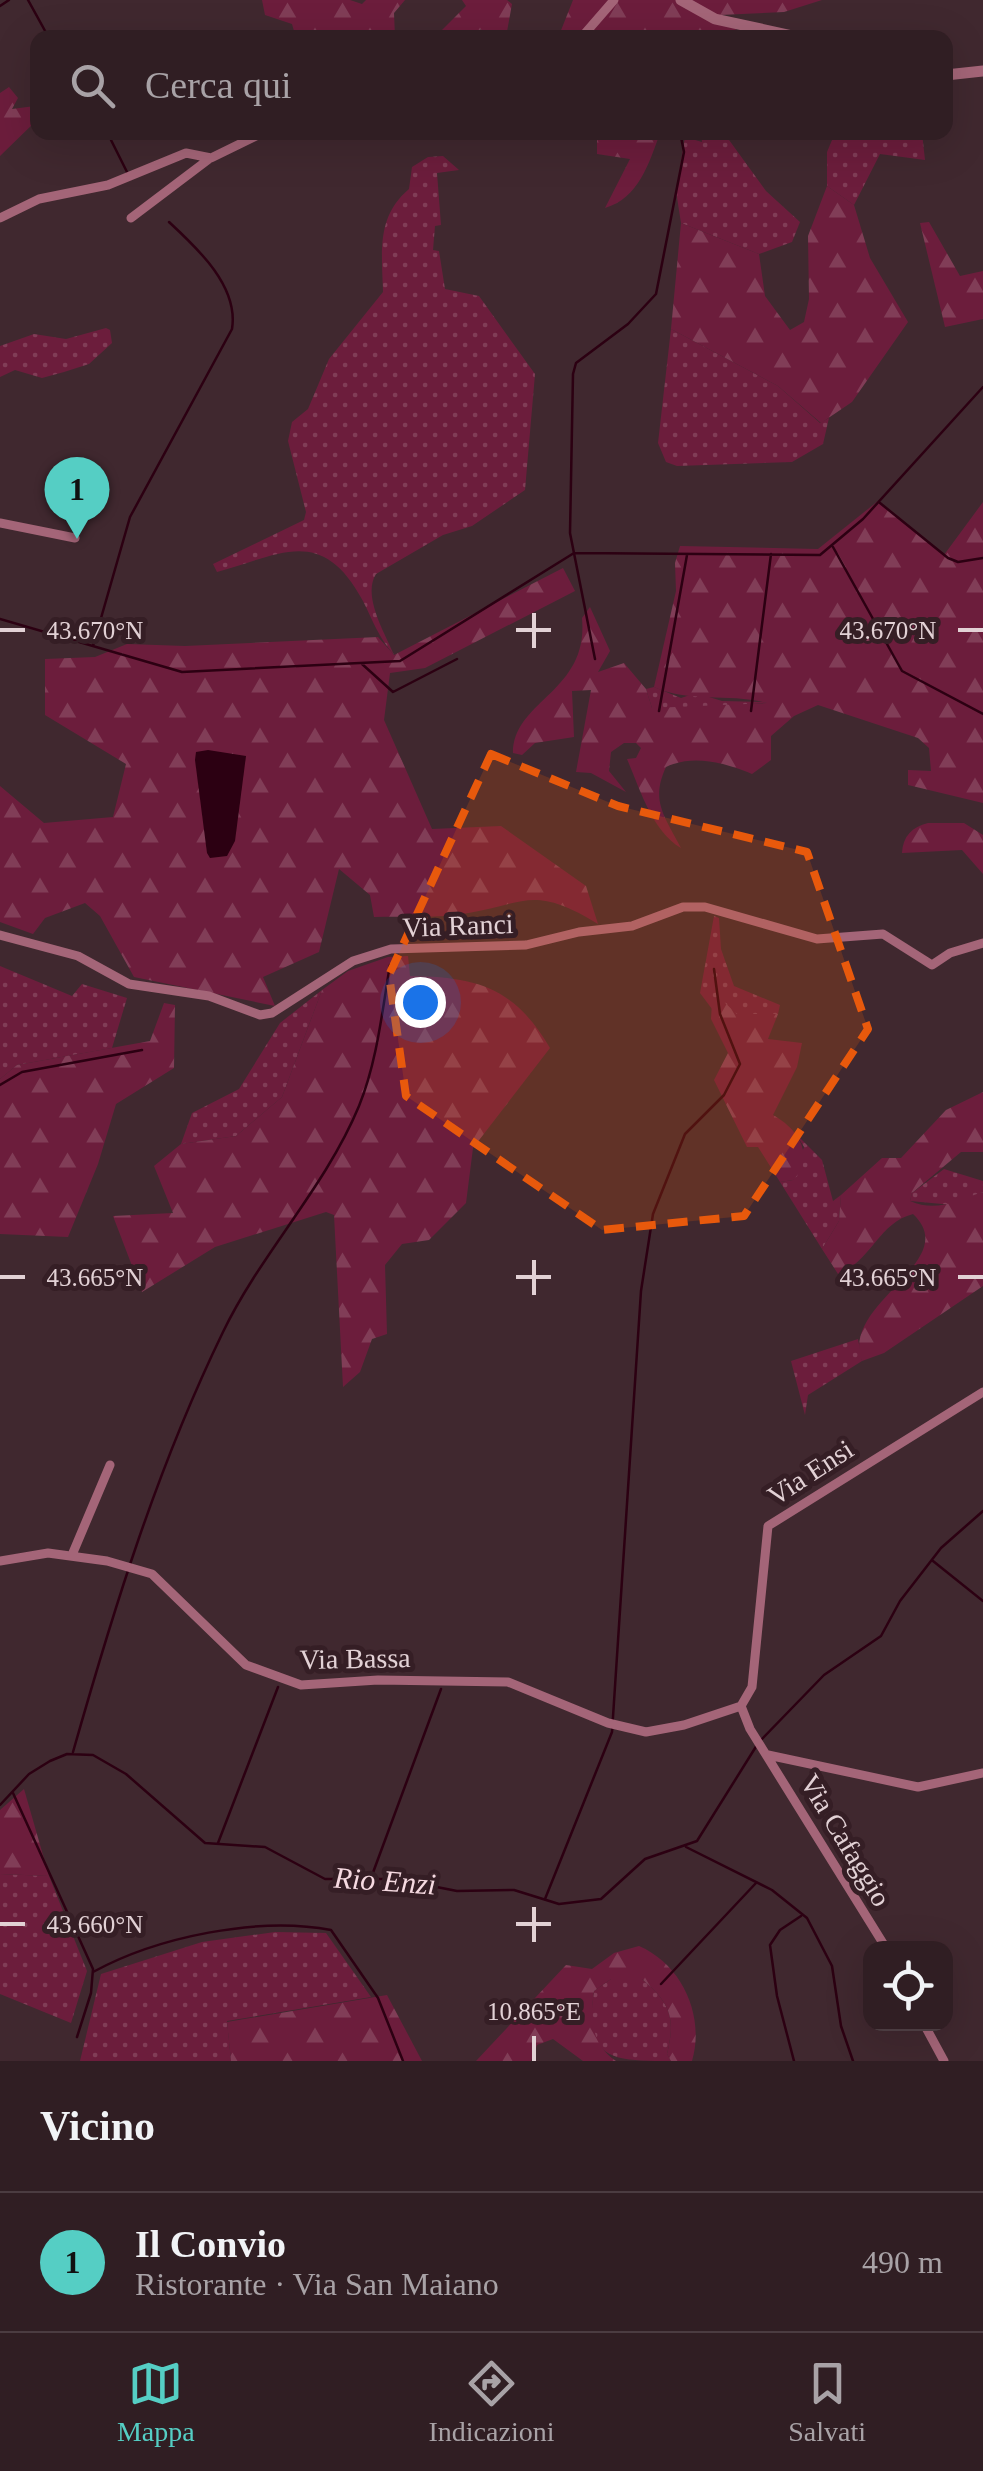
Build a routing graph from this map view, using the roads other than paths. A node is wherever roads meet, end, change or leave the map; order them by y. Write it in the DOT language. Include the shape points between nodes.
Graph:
graph roads {
  1 [pos="614,0"];
  2 [pos="681,0"];
  3 [pos="588,30"];
  4 [pos="765,30"];
  5 [pos="983,71"];
  6 [pos="953,74"];
  7 [pos="248,140"];
  8 [pos="212,158"];
  9 [pos="0,218"];
  10 [pos="131,218"];
  11 [pos="0,523"];
  12 [pos="74,538"];
  13 [pos="0,935"];
  14 [pos="983,943"];
  15 [pos="983,1392"];
  16 [pos="110,1464"];
  17 [pos="72,1555"];
  18 [pos="0,1562"];
  19 [pos="741,1706"];
  20 [pos="766,1752"];
  21 [pos="983,1773"];
  22 [pos="882,1941"];
  23 [pos="928,2031"];
  24 [pos="944,2061"];
  1 -- 3 [label="street"];
  2 -- 4 [label="street" via="715,19"];
  5 -- 6 [label="street"];
  7 -- 8 [label="street"];
  8 -- 9 [label="street" via="186,154 39,199"];
  8 -- 10 [label="street"];
  11 -- 12 [label="street"];
  13 -- 14 [label="street, Via Ranci" via="78,956 130,984 208,996 260,1015 381,952 526,945 632,926 684,907 818,939 883,934 932,966"];
  15 -- 19 [label="street, Via Ensi" via="768,1526 752,1687"];
  16 -- 17 [label="street"];
  17 -- 18 [label="street, Via Bassa" via="30,1554"];
  17 -- 19 [label="street, Via Bassa" via="126,1565 162,1581 246,1664 283,1681 508,1682 612,1724 665,1730"];
  19 -- 20 [label="street, Via Cafaggio"];
  20 -- 21 [label="street" via="918,1787"];
  20 -- 22 [label="street, Via Cafaggio"];
  23 -- 24 [label="street"];
}
